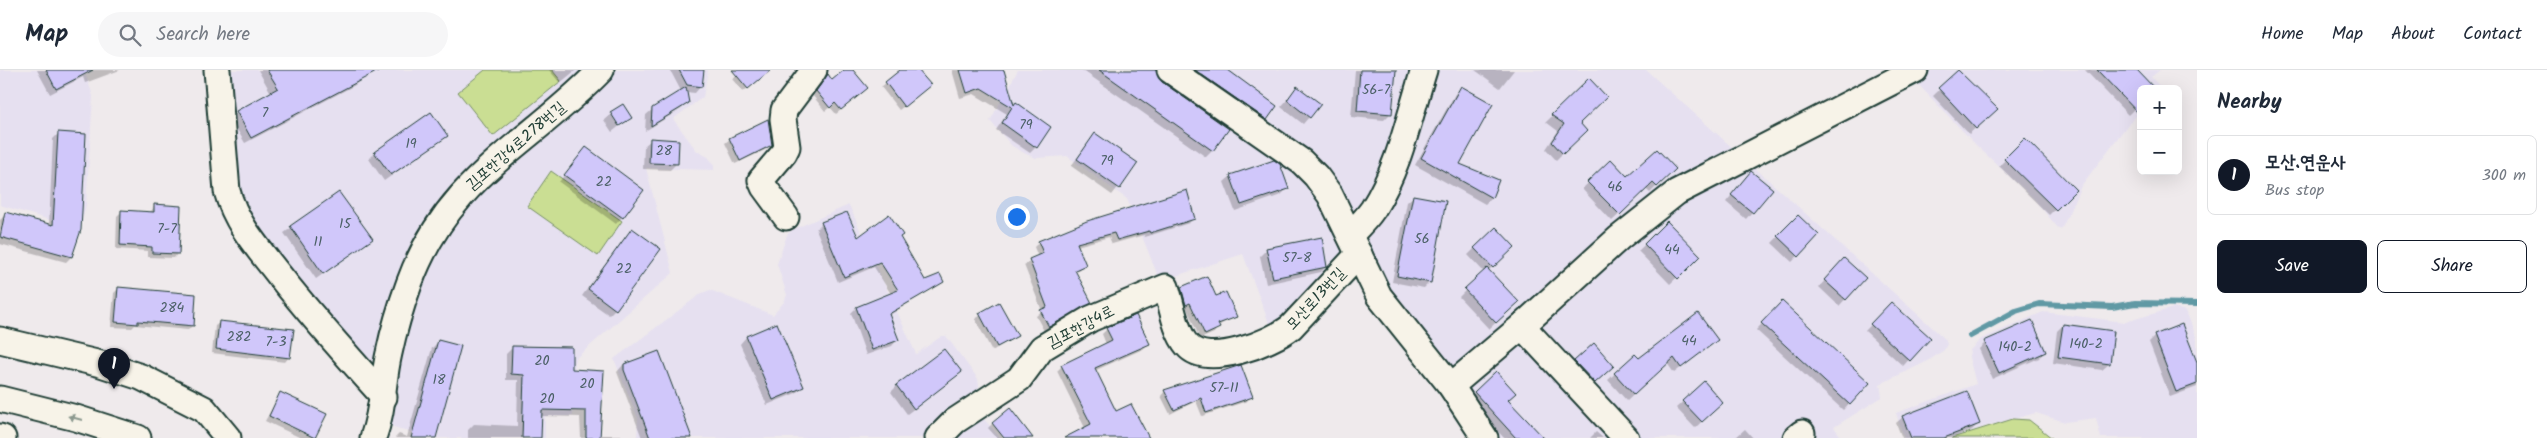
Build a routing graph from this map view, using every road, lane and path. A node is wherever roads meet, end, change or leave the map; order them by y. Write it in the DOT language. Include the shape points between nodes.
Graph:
graph roads {
  1 [pos="217,70"];
  2 [pos="601,70"];
  3 [pos="814,70"];
  4 [pos="1170,70"];
  5 [pos="1424,70"];
  6 [pos="1915,70"];
  7 [pos="786,217"];
  8 [pos="1355,245"];
  9 [pos="1166,287"];
  10 [pos="1522,326"];
  11 [pos="0,340"];
  12 [pos="1451,386"];
  13 [pos="384,398"];
  14 [pos="0,399"];
  15 [pos="138,438"];
  16 [pos="228,438"];
  17 [pos="373,438"];
  18 [pos="938,438"];
  19 [pos="1485,438"];
  20 [pos="1626,438"];
  1 -- 13 [label="street" via="227,191 232,209 299,300"];
  2 -- 13 [label="street, 김포한강4로278번길" via="571,99 493,162 438,223 420,258 401,308 388,354"];
  3 -- 7 [label="street" via="784,110 787,147 761,180"];
  4 -- 8 [label="street, 모산로13번길" via="1302,162 1330,196"];
  5 -- 8 [label="street, 모산로13번길" via="1401,148 1385,188"];
  6 -- 10 [label="street" via="1677,192 1619,238"];
  8 -- 9 [label="street, 모산로13번길" via="1332,282 1300,320 1283,334 1240,350 1213,356 1187,346"];
  8 -- 12 [label="street, 모산로13번길" via="1380,296"];
  9 -- 18 [label="street, 김포한강4로" via="1090,319 1042,348 1019,379 955,421"];
  10 -- 12 [label="street"];
  10 -- 20 [label="street"];
  11 -- 16 [label="street" via="141,377 204,408"];
  12 -- 19 [label="street, 모산로13번길"];
  13 -- 17 [label="street, 김포한강4로278번길"];
  15 -- 14 [label="street, one-way"];
}
